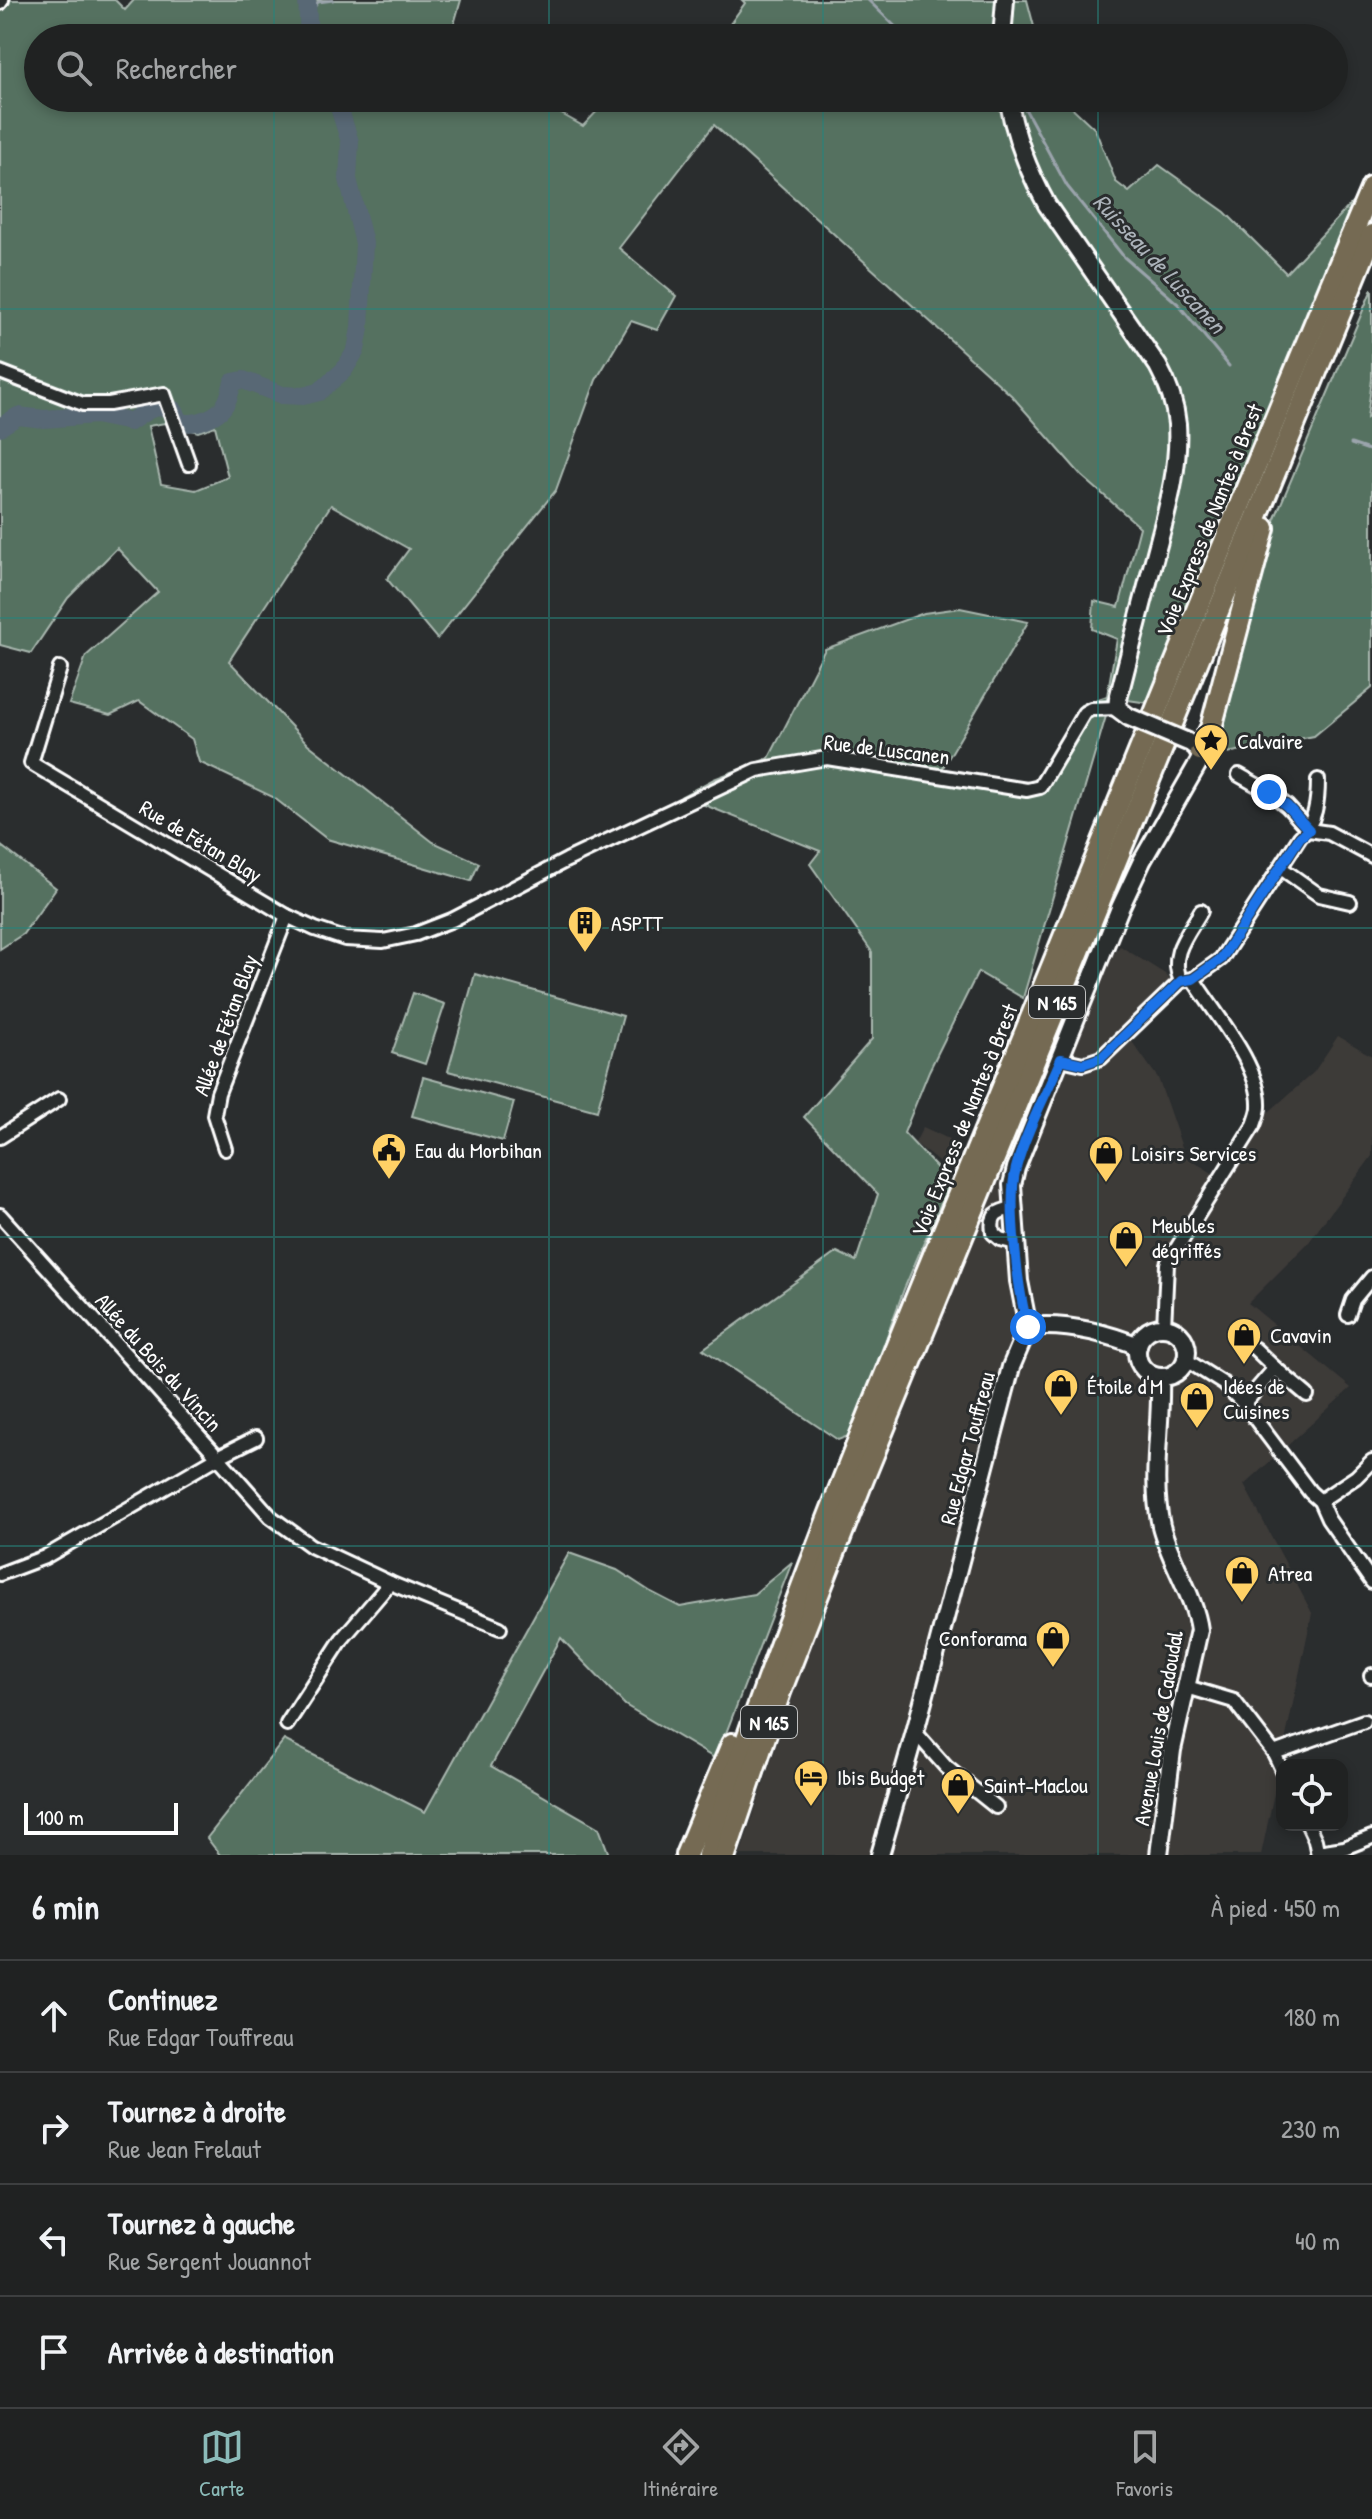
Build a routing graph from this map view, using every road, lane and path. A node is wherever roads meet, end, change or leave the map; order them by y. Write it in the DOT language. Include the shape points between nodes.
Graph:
graph roads {
  1 [pos="1005,0"];
  2 [pos="1003,24"];
  3 [pos="1011,112"];
  4 [pos="1372,187"];
  5 [pos="1372,235"];
  6 [pos="0,372"];
  7 [pos="1287,443"];
  8 [pos="189,464"];
  9 [pos="60,668"];
  10 [pos="1123,712"];
  11 [pos="1194,746"];
  12 [pos="1239,775"];
  13 [pos="1318,780"];
  14 [pos="1309,830"];
  15 [pos="1372,856"];
  16 [pos="1281,868"];
  17 [pos="1350,902"];
  18 [pos="1201,911"];
  19 [pos="287,916"];
  20 [pos="452,920"];
  21 [pos="1187,980"];
  22 [pos="1061,1059"];
  23 [pos="59,1099"];
  24 [pos="0,1137"];
  25 [pos="225,1149"];
  26 [pos="0,1215"];
  27 [pos="1372,1277"];
  28 [pos="1348,1315"];
  29 [pos="1028,1327"];
  30 [pos="1164,1327"];
  31 [pos="1138,1346"];
  32 [pos="1255,1349"];
  33 [pos="1186,1360"];
  34 [pos="1275,1368"];
  35 [pos="1160,1377"];
  36 [pos="1307,1395"];
  37 [pos="1244,1404"];
  38 [pos="256,1438"];
  39 [pos="218,1457"];
  40 [pos="1372,1461"];
  41 [pos="1320,1501"];
  42 [pos="0,1574"];
  43 [pos="1372,1582"];
  44 [pos="390,1583"];
  45 [pos="789,1621"];
  46 [pos="500,1628"];
  47 [pos="1187,1687"];
  48 [pos="1364,1721"];
  49 [pos="287,1724"];
  50 [pos="915,1732"];
  51 [pos="1274,1753"];
  52 [pos="1277,1759"];
  53 [pos="996,1807"];
  54 [pos="1310,1831"];
  55 [pos="1372,1837"];
  56 [pos="883,1854"];
  57 [pos="1318,1854"];
  58 [pos="686,1855"];
  59 [pos="708,1855"];
  60 [pos="725,1855"];
  61 [pos="1159,1855"];
  1 -- 2 [label="street"];
  3 -- 10 [label="street" via="1034,182 1158,366 1174,404 1176,464"];
  4 -- 45 [label="highway, Voie Express de Nantes à Brest / N 165"];
  5 -- 7 [label="highway, Voie Express de Nantes à Brest / N 165"];
  6 -- 8 [label="street" via="83,404 164,394"];
  7 -- 11 [label="highway" via="1286,465 1267,516 1211,728"];
  7 -- 60 [label="highway, Voie Express de Nantes à Brest / N 165" via="857,1493 780,1692"];
  9 -- 19 [label="street, Rue de Fétan Blay" via="31,763"];
  10 -- 11 [label="street, bridge"];
  10 -- 20 [label="street, Rue de Luscanen" via="1084,713 1040,787 1027,790 827,758 757,770"];
  11 -- 22 [label="street" via="1200,760 1120,908"];
  12 -- 14 [label="street" via="1287,806"];
  13 -- 14 [label="street"];
  14 -- 15 [label="street" via="1329,833"];
  14 -- 16 [label="street"];
  16 -- 17 [label="street" via="1319,895"];
  16 -- 21 [label="street" via="1221,959"];
  18 -- 21 [label="street" via="1175,958 1176,971"];
  19 -- 20 [label="street, Rue de Fétan Blay" via="345,939 383,941"];
  19 -- 25 [label="street, Allée de Fétan Blay" via="218,1093 214,1115"];
  21 -- 22 [label="street" via="1101,1058 1083,1064"];
  21 -- 30 [label="street" via="1238,1045 1259,1106 1254,1125 1167,1264"];
  22 -- 29 [label="street" via="1012,1185"];
  23 -- 24 [label="street"];
  26 -- 39 [label="street, Allée du Bois du Vincin"];
  27 -- 28 [label="street"];
  29 -- 31 [label="street" via="1056,1324"];
  29 -- 50 [label="street, Rue Edgar Touffreau" via="1011,1367"];
  30 -- 31 [label="street" via="1148,1332"];
  30 -- 33 [label="street" via="1183,1338"];
  31 -- 35 [label="street" via="1144,1370"];
  32 -- 34 [label="street"];
  33 -- 35 [label="street" via="1176,1374"];
  33 -- 37 [label="street"];
  34 -- 36 [label="street"];
  34 -- 37 [label="street"];
  35 -- 47 [label="street, Avenue Louis de Cadoudal" via="1156,1481 1161,1523 1169,1555 1198,1617"];
  37 -- 41 [label="street"];
  38 -- 39 [label="street"];
  39 -- 42 [label="street, Allée du Bois du Vincin" via="45,1557"];
  39 -- 44 [label="street" via="271,1517 311,1546"];
  40 -- 41 [label="street"];
  41 -- 43 [label="street"];
  44 -- 46 [label="street"];
  44 -- 49 [label="street" via="342,1639"];
  45 -- 58 [label="highway" via="770,1652"];
  45 -- 59 [label="highway, Voie Express de Nantes à Brest / N 165"];
  47 -- 51 [label="street" via="1234,1701"];
  47 -- 61 [label="street, Avenue Louis de Cadoudal" via="1172,1750"];
  48 -- 51 [label="street"];
  50 -- 53 [label="street" via="946,1767"];
  50 -- 56 [label="street, Rue Edgar Touffreau"];
  51 -- 52 [label="street"];
  54 -- 57 [label="street"];
  55 -- 57 [label="street"];
}
